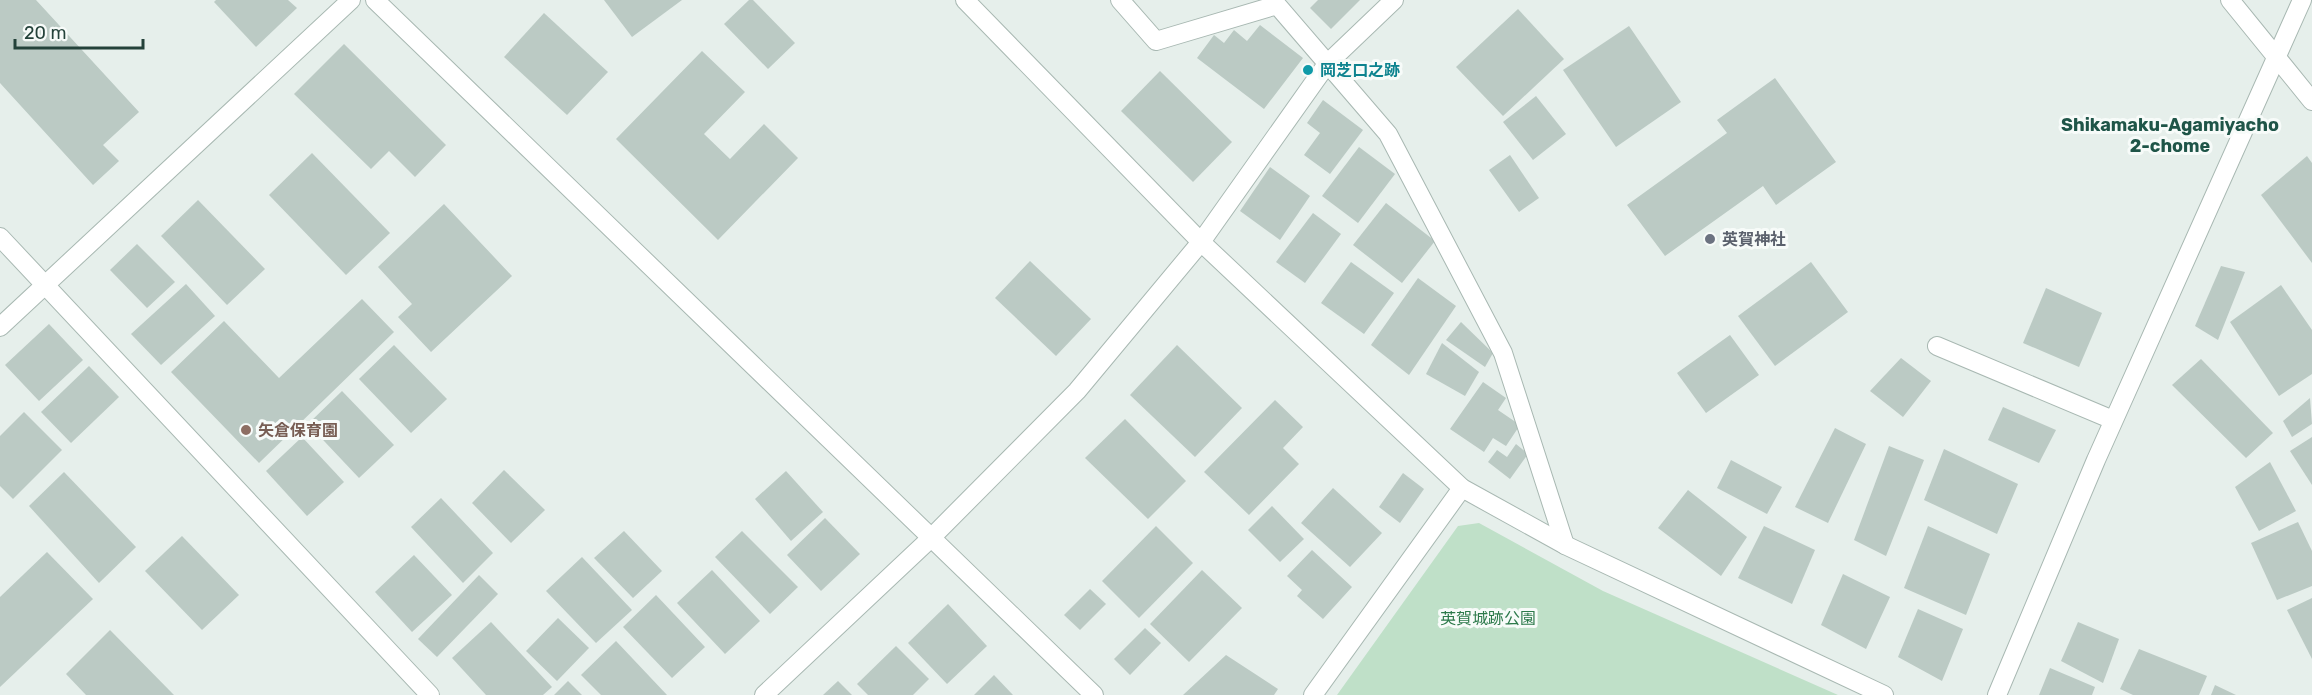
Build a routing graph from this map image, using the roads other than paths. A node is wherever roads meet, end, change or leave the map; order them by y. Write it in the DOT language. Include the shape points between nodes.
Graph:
graph roads {
  1 [pos="351,0"];
  2 [pos="375,0"];
  3 [pos="965,0"];
  4 [pos="1120,0"];
  5 [pos="1394,0"];
  6 [pos="2230,0"];
  7 [pos="2302,0"];
  8 [pos="2276,57"];
  9 [pos="1328,64"];
  10 [pos="2312,101"];
  11 [pos="0,237"];
  12 [pos="1201,242"];
  13 [pos="45,286"];
  14 [pos="0,327"];
  15 [pos="1937,346"];
  16 [pos="2113,420"];
  17 [pos="1462,488"];
  18 [pos="931,538"];
  19 [pos="1565,545"];
  20 [pos="430,695"];
  21 [pos="764,695"];
  22 [pos="1094,695"];
  23 [pos="1313,695"];
  24 [pos="1884,695"];
  25 [pos="1997,695"];
  1 -- 13 [label="street"];
  2 -- 18 [label="street"];
  3 -- 12 [label="street"];
  4 -- 9 [label="street" via="1156,41 1277,5"];
  5 -- 9 [label="street"];
  6 -- 8 [label="street"];
  7 -- 8 [label="street"];
  8 -- 10 [label="street"];
  8 -- 16 [label="street"];
  9 -- 12 [label="street"];
  9 -- 19 [label="street" via="1388,134 1503,353"];
  11 -- 13 [label="street"];
  12 -- 17 [label="street"];
  12 -- 18 [label="street" via="1077,391"];
  13 -- 14 [label="street"];
  13 -- 20 [label="street"];
  15 -- 16 [label="street"];
  16 -- 25 [label="street"];
  17 -- 19 [label="street"];
  17 -- 23 [label="street"];
  18 -- 21 [label="street"];
  18 -- 22 [label="street"];
  19 -- 24 [label="street"];
}
